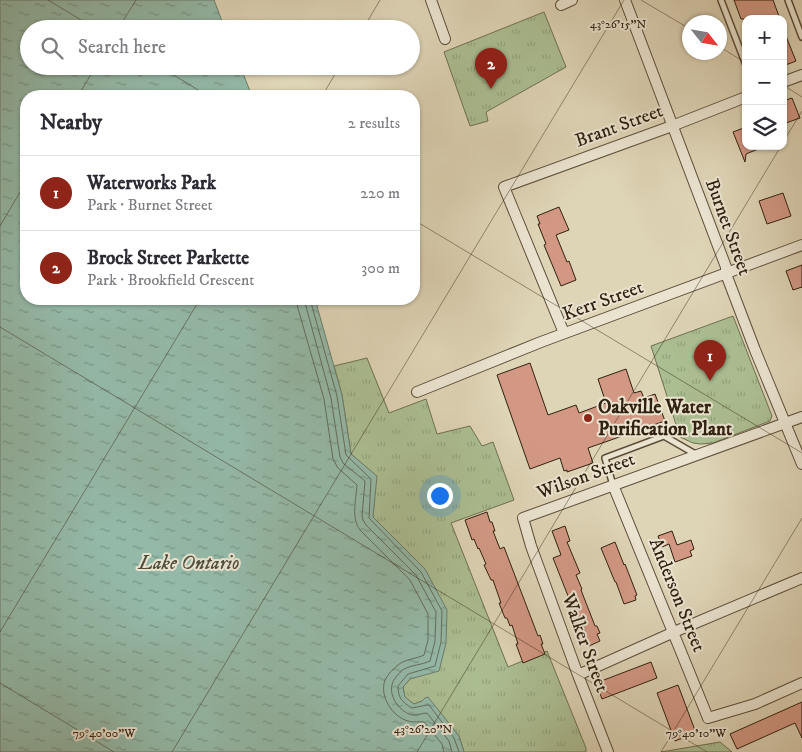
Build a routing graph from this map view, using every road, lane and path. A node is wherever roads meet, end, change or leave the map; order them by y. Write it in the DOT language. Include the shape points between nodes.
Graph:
graph roads {
  1 [pos="431,0"];
  2 [pos="572,0"];
  3 [pos="624,0"];
  4 [pos="721,0"];
  5 [pos="788,0"];
  6 [pos="561,5"];
  7 [pos="802,37"];
  8 [pos="445,39"];
  9 [pos="744,60"];
  10 [pos="802,75"];
  11 [pos="787,81"];
  12 [pos="742,99"];
  13 [pos="672,126"];
  14 [pos="802,244"];
  15 [pos="726,274"];
  16 [pos="564,333"];
  17 [pos="417,392"];
  18 [pos="802,417"];
  19 [pos="785,424"];
  20 [pos="698,455"];
  21 [pos="802,464"];
  22 [pos="613,485"];
  23 [pos="530,546"];
  24 [pos="802,578"];
  25 [pos="674,632"];
  26 [pos="578,675"];
  27 [pos="802,683"];
  28 [pos="608,752"];
  1 -- 8 [label="street"];
  2 -- 6 [label="street"];
  3 -- 13 [label="street, Burnet Street"];
  4 -- 9 [label="lane"];
  5 -- 7 [label="lane"];
  10 -- 11 [label="street"];
  12 -- 13 [label="street, Brant Street"];
  13 -- 15 [label="street, Burnet Street"];
  13 -- 16 [label="street, Brant Street" via="504,187"];
  14 -- 15 [label="street, Kerr Street"];
  15 -- 16 [label="street, Kerr Street"];
  15 -- 19 [label="street, Burnet Street"];
  16 -- 17 [label="street, Kerr Street"];
  18 -- 19 [label="street, Wilson Street"];
  19 -- 20 [label="street, Wilson Street"];
  19 -- 21 [label="street, Burnet Street"];
  20 -- 22 [label="street, Wilson Street"];
  20 -- 22 [label="lane" via="664,436 605,458"];
  22 -- 23 [label="street, Wilson Street" via="522,518"];
  22 -- 25 [label="street, Anderson Street"];
  23 -- 26 [label="street, Walker Street"];
  24 -- 25 [label="street"];
  25 -- 26 [label="street"];
  25 -- 27 [label="street, Anderson Street" via="708,718 754,704"];
  26 -- 28 [label="street, Walker Street"];
}
